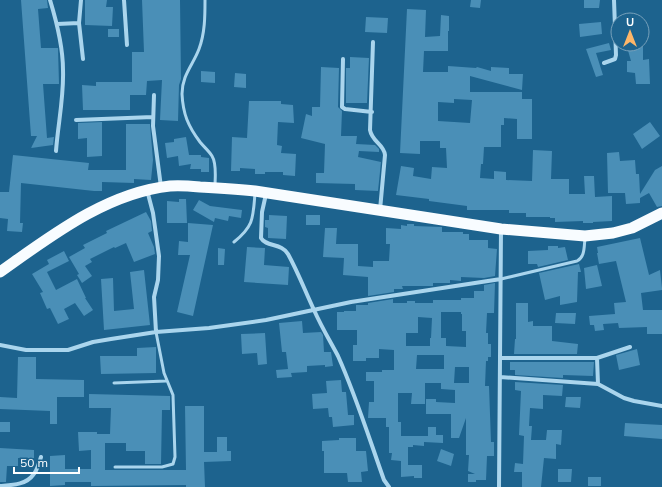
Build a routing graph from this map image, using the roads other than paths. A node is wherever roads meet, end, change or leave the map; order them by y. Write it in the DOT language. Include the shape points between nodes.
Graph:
graph roads {
  1 [pos="50,0"];
  2 [pos="81,0"];
  3 [pos="124,0"];
  4 [pos="205,0"];
  5 [pos="614,0"];
  6 [pos="79,23"];
  7 [pos="57,24"];
  8 [pos="373,42"];
  9 [pos="127,45"];
  10 [pos="82,59"];
  11 [pos="343,59"];
  12 [pos="604,63"];
  13 [pos="154,95"];
  14 [pos="372,112"];
  15 [pos="154,117"];
  16 [pos="76,120"];
  17 [pos="56,151"];
  18 [pos="215,187"];
  19 [pos="161,188"];
  20 [pos="147,190"];
  21 [pos="255,191"];
  22 [pos="266,193"];
  23 [pos="380,210"];
  24 [pos="662,213"];
  25 [pos="501,229"];
  26 [pos="585,236"];
  27 [pos="234,242"];
  28 [pos="0,271"];
  29 [pos="501,279"];
  30 [pos="314,310"];
  31 [pos="156,332"];
  32 [pos="0,345"];
  33 [pos="630,347"];
  34 [pos="500,358"];
  35 [pos="597,358"];
  36 [pos="500,377"];
  37 [pos="166,381"];
  38 [pos="114,383"];
  39 [pos="598,384"];
  40 [pos="662,406"];
  41 [pos="41,457"];
  42 [pos="114,467"];
  43 [pos="20,485"];
  44 [pos="0,486"];
  45 [pos="389,487"];
  46 [pos="499,487"];
  1 -- 7 [label="street"];
  2 -- 6 [label="street"];
  3 -- 9 [label="street"];
  4 -- 18 [label="lane" via="204,29 199,49 184,78 182,93 188,125 213,157"];
  5 -- 12 [label="street" via="616,56 615,59"];
  6 -- 7 [label="street"];
  6 -- 10 [label="street"];
  7 -- 17 [label="street" via="63,70"];
  8 -- 14 [label="street"];
  11 -- 14 [label="street" via="342,107"];
  13 -- 15 [label="street"];
  14 -- 23 [label="street" via="371,134 384,148 385,155"];
  15 -- 16 [label="street"];
  15 -- 19 [label="street"];
  18 -- 19 [label="highway" via="184,185"];
  18 -- 21 [label="highway"];
  19 -- 20 [label="highway"];
  20 -- 28 [label="highway" via="94,210"];
  20 -- 31 [label="street" via="159,256 154,297"];
  21 -- 22 [label="highway"];
  21 -- 27 [label="lane" via="250,224 244,234"];
  22 -- 23 [label="highway"];
  22 -- 30 [label="street" via="261,238 264,242 281,247 287,252"];
  23 -- 25 [label="highway"];
  24 -- 26 [label="highway" via="632,228"];
  25 -- 26 [label="highway"];
  25 -- 29 [label="street"];
  26 -- 29 [label="lane" via="581,259"];
  29 -- 30 [label="street"];
  29 -- 34 [label="street"];
  30 -- 31 [label="street" via="209,328"];
  30 -- 45 [label="street" via="337,355 384,480"];
  31 -- 32 [label="street" via="93,342 68,350 26,350"];
  31 -- 37 [label="lane"];
  33 -- 35 [label="street"];
  34 -- 35 [label="street"];
  34 -- 36 [label="street"];
  35 -- 39 [label="street"];
  36 -- 39 [label="street"];
  36 -- 46 [label="street"];
  37 -- 38 [label="lane"];
  37 -- 42 [label="lane" via="173,395 173,464 162,467"];
  39 -- 40 [label="street" via="624,398"];
  41 -- 43 [label="street" via="34,475"];
  43 -- 44 [label="street"];
}
